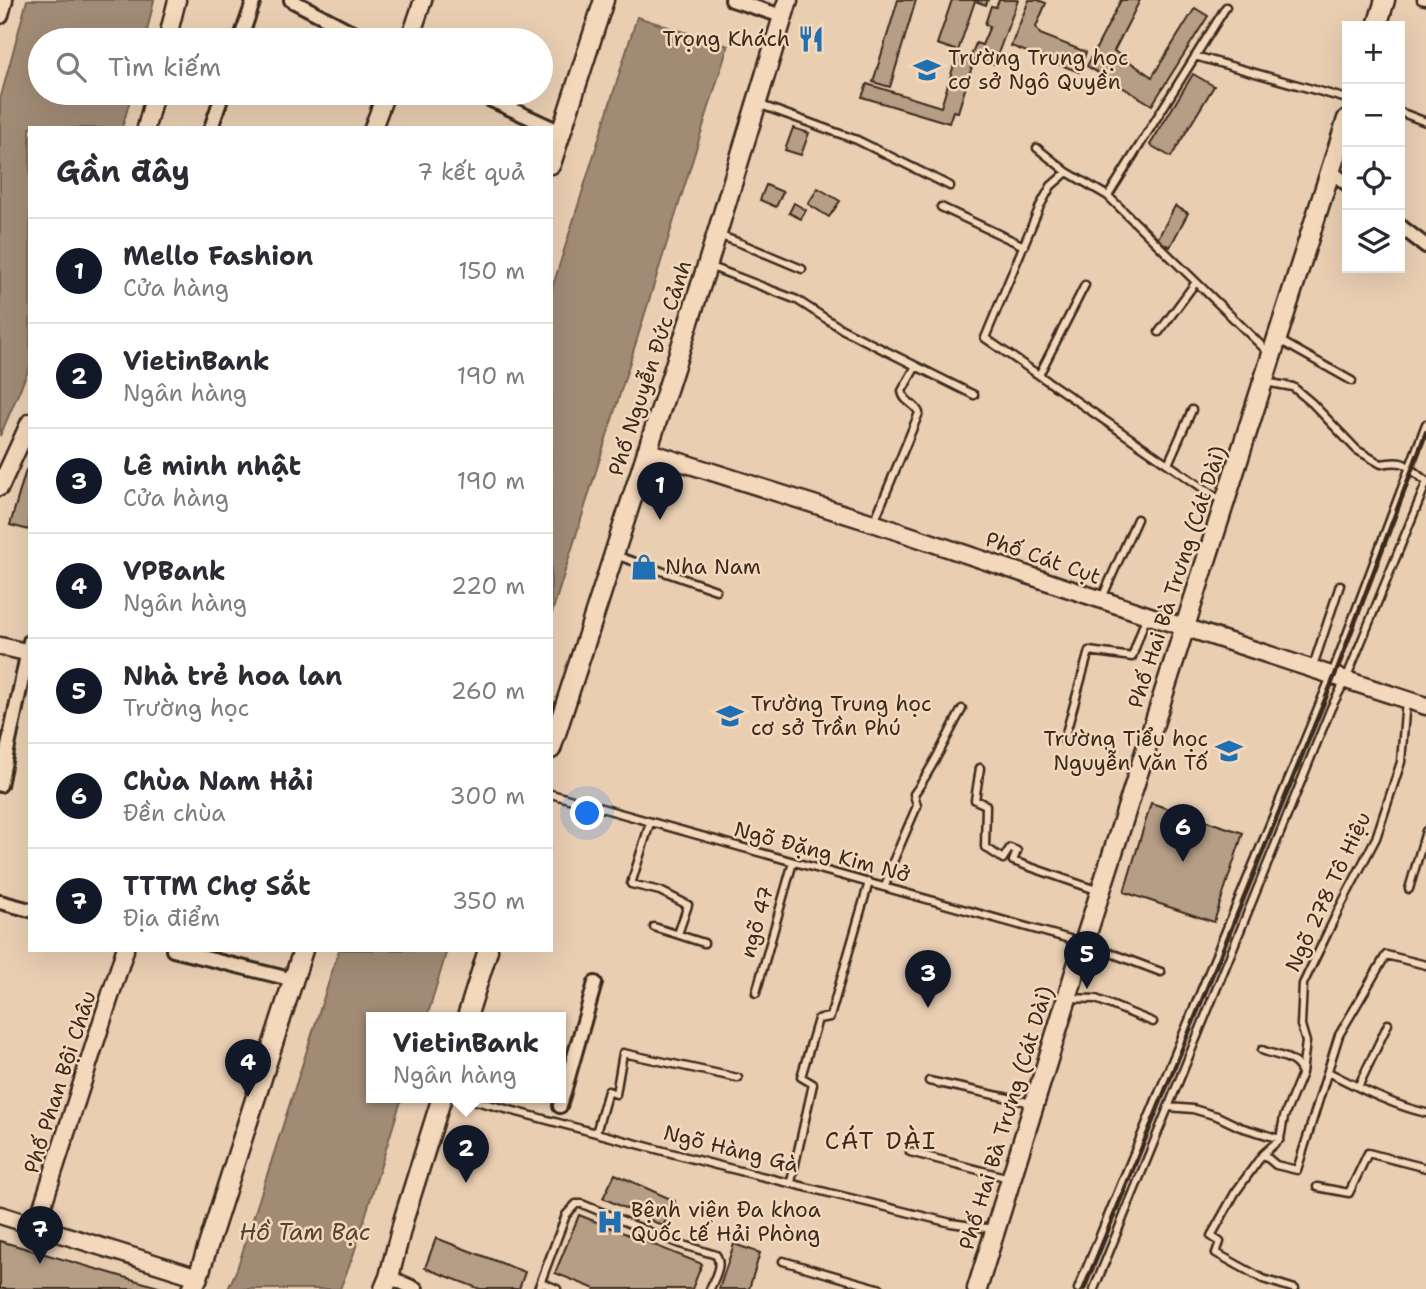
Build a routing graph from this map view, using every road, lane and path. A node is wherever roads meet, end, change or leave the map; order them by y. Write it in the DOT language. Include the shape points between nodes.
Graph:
graph roads {
  1 [pos="4,0"];
  2 [pos="177,0"];
  3 [pos="254,0"];
  4 [pos="291,0"];
  5 [pos="423,0"];
  6 [pos="604,0"];
  7 [pos="732,0"];
  8 [pos="1385,0"];
  9 [pos="1226,7"];
  10 [pos="785,8"];
  11 [pos="0,15"];
  12 [pos="1379,21"];
  13 [pos="170,28"];
  14 [pos="244,28"];
  15 [pos="344,28"];
  16 [pos="413,28"];
  17 [pos="1195,56"];
  18 [pos="1342,98"];
  19 [pos="756,103"];
  20 [pos="152,105"];
  21 [pos="219,105"];
  22 [pos="382,105"];
  23 [pos="502,105"];
  24 [pos="1405,113"];
  25 [pos="1426,122"];
  26 [pos="147,126"];
  27 [pos="212,126"];
  28 [pos="374,126"];
  29 [pos="548,126"];
  30 [pos="553,128"];
  31 [pos="561,132"];
  32 [pos="1342,135"];
  33 [pos="1037,148"];
  34 [pos="553,158"];
  35 [pos="1331,171"];
  36 [pos="1067,172"];
  37 [pos="1342,180"];
  38 [pos="950,186"];
  39 [pos="1108,196"];
  40 [pos="941,206"];
  41 [pos="1405,230"];
  42 [pos="716,234"];
  43 [pos="1024,246"];
  44 [pos="1426,246"];
  45 [pos="707,266"];
  46 [pos="802,270"];
  47 [pos="1196,282"];
  48 [pos="1085,285"];
  49 [pos="1159,332"];
  50 [pos="1274,348"];
  51 [pos="916,366"];
  52 [pos="1039,375"];
  53 [pos="1263,381"];
  54 [pos="1352,381"];
  55 [pos="974,395"];
  56 [pos="1192,410"];
  57 [pos="1426,424"];
  58 [pos="28,426"];
  59 [pos="646,451"];
  60 [pos="1168,464"];
  61 [pos="1410,467"];
  62 [pos="1426,482"];
  63 [pos="0,487"];
  64 [pos="1224,503"];
  65 [pos="1137,519"];
  66 [pos="873,523"];
  67 [pos="613,555"];
  68 [pos="1340,585"];
  69 [pos="716,590"];
  70 [pos="1101,600"];
  71 [pos="1147,615"];
  72 [pos="1185,628"];
  73 [pos="0,646"];
  74 [pos="28,649"];
  75 [pos="28,654"];
  76 [pos="1312,668"];
  77 [pos="1339,677"];
  78 [pos="1406,699"];
  79 [pos="1426,706"];
  80 [pos="962,709"];
  81 [pos="1064,740"];
  82 [pos="553,743"];
  83 [pos="981,768"];
  84 [pos="0,785"];
  85 [pos="553,795"];
  86 [pos="650,822"];
  87 [pos="1426,831"];
  88 [pos="793,862"];
  89 [pos="869,883"];
  90 [pos="885,887"];
  91 [pos="1409,889"];
  92 [pos="1100,891"];
  93 [pos="0,902"];
  94 [pos="28,909"];
  95 [pos="654,927"];
  96 [pos="678,934"];
  97 [pos="704,943"];
  98 [pos="1084,943"];
  99 [pos="124,952"];
  100 [pos="181,952"];
  101 [pos="302,952"];
  102 [pos="487,952"];
  103 [pos="1426,965"];
  104 [pos="1161,972"];
  105 [pos="294,980"];
  106 [pos="595,982"];
  107 [pos="756,993"];
  108 [pos="1067,998"];
  109 [pos="469,1012"];
  110 [pos="1153,1022"];
  111 [pos="1388,1024"];
  112 [pos="1262,1050"];
  113 [pos="566,1061"];
  114 [pos="1328,1072"];
  115 [pos="1302,1073"];
  116 [pos="738,1078"];
  117 [pos="929,1081"];
  118 [pos="1358,1087"];
  119 [pos="440,1103"];
  120 [pos="484,1103"];
  121 [pos="560,1103"];
  122 [pos="1034,1103"];
  123 [pos="560,1106"];
  124 [pos="1168,1107"];
  125 [pos="1426,1113"];
  126 [pos="596,1133"];
  127 [pos="1280,1139"];
  128 [pos="910,1152"];
  129 [pos="1263,1154"];
  130 [pos="1426,1168"];
  131 [pos="1011,1179"];
  132 [pos="792,1182"];
  133 [pos="1317,1187"];
  134 [pos="0,1214"];
  135 [pos="36,1226"];
  136 [pos="995,1230"];
  137 [pos="783,1261"];
  138 [pos="195,1283"];
  139 [pos="386,1283"];
  140 [pos="540,1286"];
  141 [pos="416,1289"];
  142 [pos="557,1289"];
  143 [pos="710,1289"];
  144 [pos="881,1289"];
  145 [pos="977,1289"];
  146 [pos="1078,1289"];
  147 [pos="1094,1289"];
  148 [pos="1295,1289"];
  1 -- 11 [label="street"];
  2 -- 13 [label="street"];
  3 -- 14 [label="street"];
  4 -- 15 [label="street"];
  5 -- 16 [label="street"];
  6 -- 31 [label="main road"];
  7 -- 10 [label="street"];
  8 -- 12 [label="main road"];
  9 -- 17 [label="lane"];
  10 -- 19 [label="main road, Phố Nguyễn Đức Cảnh"];
  17 -- 18 [label="lane"];
  17 -- 39 [label="lane"];
  19 -- 38 [label="lane" via="857,140"];
  19 -- 42 [label="main road, Phố Nguyễn Đức Cảnh"];
  20 -- 26 [label="street"];
  21 -- 27 [label="street"];
  22 -- 28 [label="street"];
  23 -- 29 [label="street"];
  24 -- 25 [label="lane"];
  30 -- 31 [label="street"];
  31 -- 34 [label="main road"];
  32 -- 35 [label="main road, Phố Hai Bà Trưng (Cát Dài)"];
  33 -- 36 [label="lane"];
  35 -- 37 [label="street"];
  35 -- 50 [label="main road, Phố Hai Bà Trưng (Cát Dài)"];
  36 -- 39 [label="lane"];
  36 -- 43 [label="lane" via="1051,186"];
  39 -- 47 [label="lane"];
  40 -- 43 [label="lane"];
  41 -- 44 [label="street"];
  42 -- 45 [label="main road, Phố Nguyễn Đức Cảnh"];
  42 -- 46 [label="lane"];
  43 -- 52 [label="lane" via="985,338"];
  45 -- 51 [label="lane" via="797,300 842,329"];
  45 -- 59 [label="main road, Phố Nguyễn Đức Cảnh"];
  47 -- 49 [label="lane"];
  47 -- 50 [label="lane"];
  48 -- 52 [label="lane"];
  50 -- 53 [label="main road, Phố Hai Bà Trưng (Cát Dài)"];
  50 -- 54 [label="lane"];
  51 -- 55 [label="lane"];
  51 -- 66 [label="lane" via="902,391 919,413"];
  52 -- 60 [label="lane"];
  53 -- 61 [label="lane" via="1293,387 1357,450 1381,464 1398,461"];
  53 -- 64 [label="main road, Phố Hai Bà Trưng (Cát Dài)"];
  56 -- 60 [label="lane"];
  57 -- 61 [label="lane"];
  58 -- 63 [label="street"];
  59 -- 66 [label="street, Phố Cát Cụt"];
  59 -- 67 [label="main road, Phố Nguyễn Đức Cảnh"];
  60 -- 64 [label="lane"];
  61 -- 62 [label="lane"];
  61 -- 77 [label="lane"];
  62 -- 77 [label="lane"];
  64 -- 72 [label="main road, Phố Hai Bà Trưng (Cát Dài)"];
  65 -- 70 [label="lane"];
  66 -- 70 [label="street, Phố Cát Cụt"];
  67 -- 69 [label="lane"];
  67 -- 82 [label="main road, Phố Nguyễn Đức Cảnh"];
  68 -- 76 [label="lane"];
  70 -- 71 [label="street, Phố Cát Cụt"];
  71 -- 72 [label="street, Phố Cát Cụt"];
  71 -- 81 [label="lane" via="1132,657 1089,651"];
  72 -- 76 [label="street, Phố Cát Cụt"];
  72 -- 92 [label="main road, Phố Hai Bà Trưng (Cát Dài)"];
  73 -- 74 [label="street"];
  75 -- 84 [label="street"];
  76 -- 77 [label="street, Phố Cát Cụt"];
  77 -- 78 [label="street, Phố Cát Cụt"];
  77 -- 124 [label="lane" via="1331,708"];
  77 -- 146 [label="lane"];
  78 -- 79 [label="street, Phố Cát Cụt"];
  78 -- 115 [label="lane, Ngõ 278 Tô Hiệu" via="1401,762 1376,838 1303,984 1301,1025 1306,1042"];
  80 -- 90 [label="lane" via="914,794 917,806"];
  83 -- 92 [label="lane" via="975,800 986,806 985,847 1003,859 1010,848 1017,851 1013,861"];
  85 -- 86 [label="lane, Ngõ Đặng Kim Nở"];
  86 -- 88 [label="lane, Ngõ Đặng Kim Nở"];
  86 -- 96 [label="lane" via="631,884 688,905"];
  87 -- 91 [label="lane"];
  88 -- 89 [label="lane, Ngõ Đặng Kim Nở"];
  88 -- 107 [label="lane, ngõ 47"];
  89 -- 90 [label="lane, Ngõ Đặng Kim Nở"];
  89 -- 132 [label="lane" via="830,1017 818,1018 801,1077 813,1084"];
  90 -- 98 [label="lane, Ngõ Đặng Kim Nở"];
  92 -- 98 [label="main road, Phố Hai Bà Trưng (Cát Dài)"];
  93 -- 94 [label="street"];
  95 -- 96 [label="lane"];
  96 -- 97 [label="lane"];
  98 -- 104 [label="lane, Ngõ Đặng Kim Nở"];
  98 -- 108 [label="main road, Phố Hai Bà Trưng (Cát Dài)"];
  99 -- 135 [label="street, Phố Phan Bội Châu"];
  100 -- 105 [label="street"];
  101 -- 105 [label="main road"];
  102 -- 109 [label="main road"];
  103 -- 114 [label="lane" via="1386,955 1339,1035"];
  105 -- 138 [label="main road"];
  106 -- 113 [label="street"];
  108 -- 110 [label="lane" via="1096,999"];
  108 -- 122 [label="main road, Phố Hai Bà Trưng (Cát Dài)"];
  111 -- 118 [label="lane"];
  112 -- 115 [label="lane" via="1285,1057"];
  114 -- 118 [label="lane"];
  114 -- 129 [label="lane" via="1297,1170 1276,1165"];
  115 -- 127 [label="lane, Ngõ 278 Tô Hiệu"];
  116 -- 126 [label="lane" via="624,1053 616,1094 608,1091"];
  117 -- 122 [label="lane"];
  118 -- 125 [label="lane"];
  119 -- 139 [label="main road"];
  120 -- 126 [label="lane, Ngõ Hàng Gà"];
  121 -- 123 [label="street"];
  122 -- 131 [label="main road, Phố Hai Bà Trưng (Cát Dài)"];
  124 -- 127 [label="lane" via="1193,1109"];
  124 -- 147 [label="lane"];
  126 -- 132 [label="lane, Ngõ Hàng Gà"];
  127 -- 129 [label="lane"];
  128 -- 131 [label="lane"];
  129 -- 148 [label="lane" via="1210,1236 1220,1242 1216,1253 1263,1279"];
  130 -- 133 [label="lane" via="1368,1153 1349,1193"];
  131 -- 136 [label="main road, Phố Hai Bà Trưng (Cát Dài)"];
  132 -- 136 [label="lane, Ngõ Hàng Gà"];
  134 -- 135 [label="street"];
  135 -- 138 [label="street"];
  136 -- 145 [label="main road, Phố Hai Bà Trưng (Cát Dài)"];
  137 -- 144 [label="lane"];
  139 -- 141 [label="street"];
  140 -- 142 [label="lane"];
  140 -- 143 [label="lane" via="566,1215 582,1204 716,1255 719,1265"];
}
